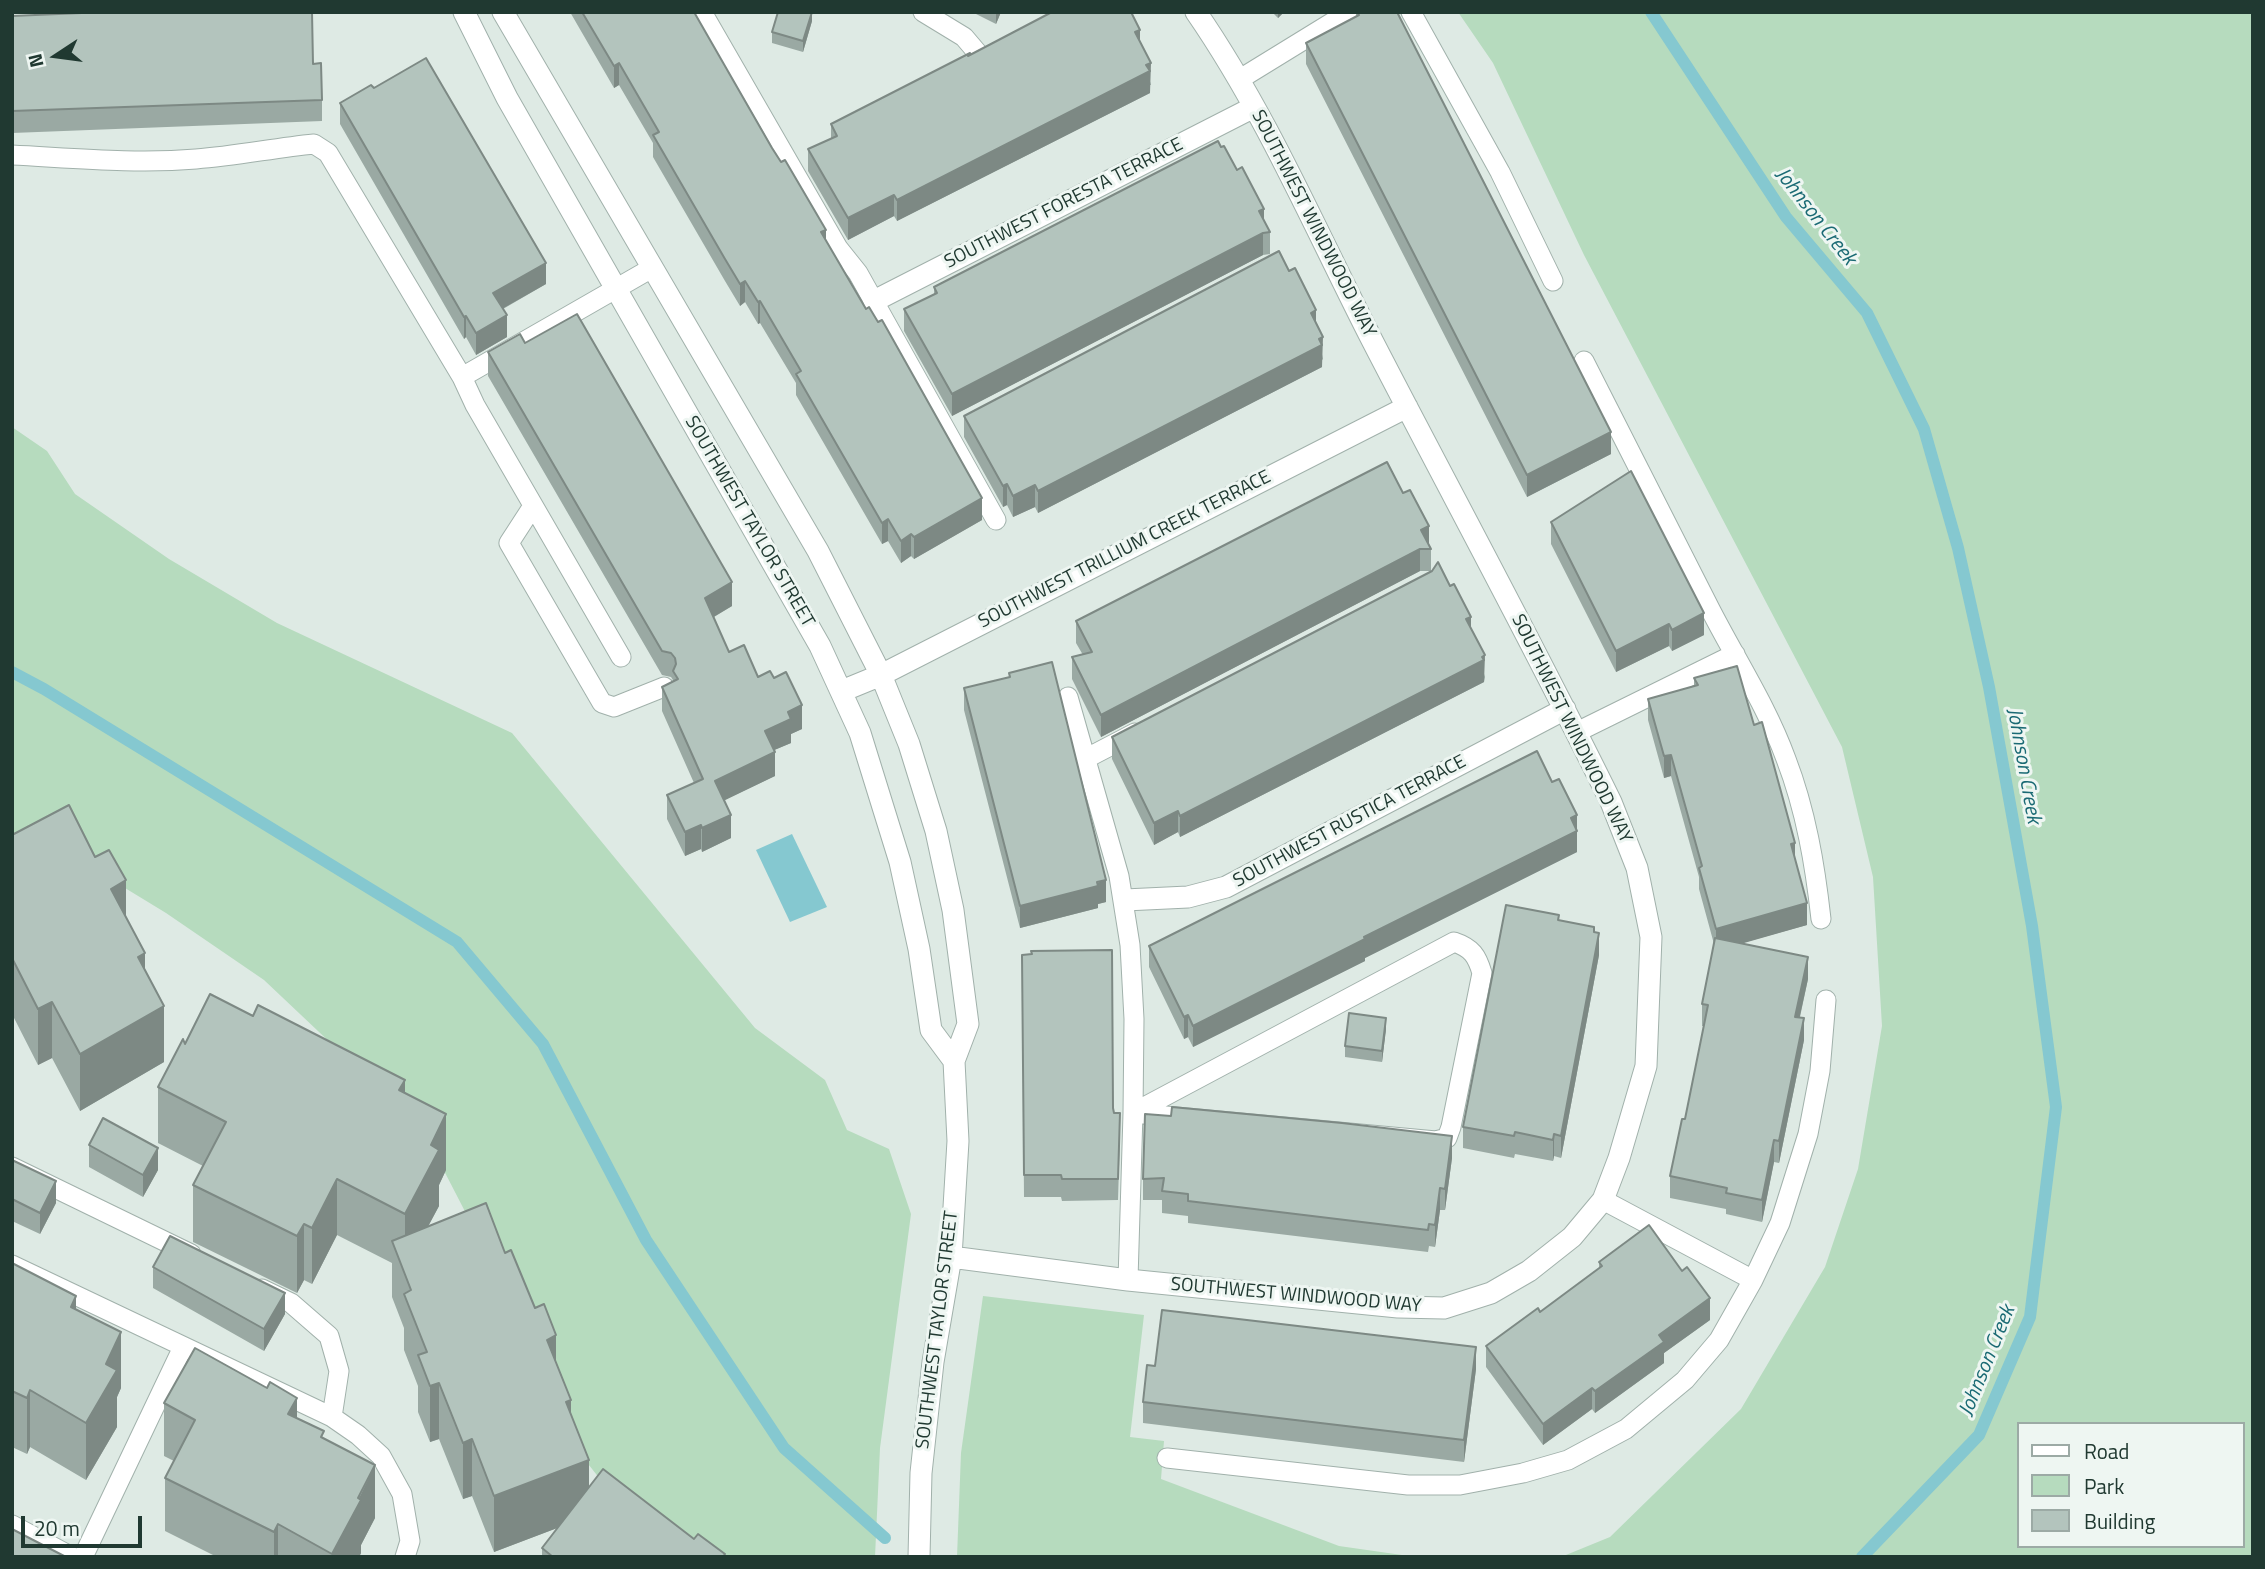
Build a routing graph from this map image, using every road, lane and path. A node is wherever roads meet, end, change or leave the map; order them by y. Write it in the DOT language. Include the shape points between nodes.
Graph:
graph roads {
  1 [pos="464,12"];
  2 [pos="503,12"];
  3 [pos="702,12"];
  4 [pos="923,12"];
  5 [pos="1196,12"];
  6 [pos="1349,12"];
  7 [pos="1410,12"];
  8 [pos="1003,46"];
  9 [pos="1240,79"];
  10 [pos="1254,107"];
  11 [pos="12,155"];
  12 [pos="652,268"];
  13 [pos="1553,281"];
  14 [pos="616,290"];
  15 [pos="874,301"];
  16 [pos="1584,361"];
  17 [pos="462,377"];
  18 [pos="1406,407"];
  19 [pos="533,506"];
  20 [pos="996,520"];
  21 [pos="1735,654"];
  22 [pos="621,657"];
  23 [pos="881,675"];
  24 [pos="664,687"];
  25 [pos="842,691"];
  26 [pos="1068,697"];
  27 [pos="1565,709"];
  28 [pos="1147,727"];
  29 [pos="1577,732"];
  30 [pos="1087,758"];
  31 [pos="1125,900"];
  32 [pos="1821,919"];
  33 [pos="1826,1000"];
  34 [pos="954,1061"];
  35 [pos="1133,1114"];
  36 [pos="12,1167"];
  37 [pos="1603,1200"];
  38 [pos="951,1257"];
  39 [pos="206,1262"];
  40 [pos="12,1265"];
  41 [pos="243,1280"];
  42 [pos="1128,1280"];
  43 [pos="1753,1280"];
  44 [pos="183,1347"];
  45 [pos="332,1418"];
  46 [pos="1167,1458"];
  47 [pos="12,1525"];
  48 [pos="72,1557"];
  49 [pos="83,1557"];
  50 [pos="405,1557"];
  51 [pos="919,1557"];
  1 -- 14 [label="street, SOUTHWEST TAYLOR STREET" via="507,98"];
  2 -- 12 [label="street, SOUTHWEST TAYLOR STREET"];
  3 -- 15 [label="lane" via="838,248"];
  4 -- 8 [label="lane" via="964,37 975,60"];
  5 -- 9 [label="street, SOUTHWEST WINDWOOD WAY"];
  6 -- 9 [label="lane"];
  7 -- 13 [label="lane" via="1500,172"];
  9 -- 10 [label="street, SOUTHWEST WINDWOOD WAY"];
  10 -- 15 [label="street, SOUTHWEST FORESTA TERRACE"];
  10 -- 18 [label="street, SOUTHWEST WINDWOOD WAY"];
  11 -- 17 [label="lane" via="181,160 314,144 328,153"];
  12 -- 14 [label="lane"];
  12 -- 23 [label="street, SOUTHWEST TAYLOR STREET" via="818,551"];
  14 -- 17 [label="lane"];
  14 -- 25 [label="street, SOUTHWEST TAYLOR STREET"];
  15 -- 20 [label="lane" via="953,429"];
  16 -- 21 [label="lane"];
  17 -- 19 [label="lane"];
  18 -- 23 [label="street, SOUTHWEST TRILLIUM CREEK TERRACE"];
  18 -- 27 [label="street, SOUTHWEST WINDWOOD WAY"];
  19 -- 22 [label="lane"];
  19 -- 24 [label="lane" via="509,543 602,703 614,707"];
  21 -- 29 [label="lane"];
  21 -- 32 [label="lane" via="1786,758 1803,811"];
  23 -- 25 [label="street, SOUTHWEST TRILLIUM CREEK TERRACE"];
  23 -- 34 [label="street, SOUTHWEST TAYLOR STREET" via="928,806 953,910 968,1024"];
  25 -- 34 [label="street, SOUTHWEST TAYLOR STREET" via="860,733 900,862 931,1030"];
  26 -- 30 [label="lane"];
  27 -- 29 [label="street, SOUTHWEST WINDWOOD WAY"];
  27 -- 31 [label="street, SOUTHWEST RUSTICA TERRACE" via="1226,887 1188,897"];
  28 -- 30 [label="lane"];
  29 -- 37 [label="street, SOUTHWEST WINDWOOD WAY" via="1637,869 1651,937 1646,1066"];
  30 -- 31 [label="lane"];
  31 -- 35 [label="lane" via="1134,1019"];
  33 -- 43 [label="lane" via="1808,1134 1780,1223"];
  34 -- 38 [label="street, SOUTHWEST TAYLOR STREET" via="958,1141"];
  35 -- 35 [label="lane" via="1436,1141 1447,1138 1482,973 1477,956 1454,942"];
  35 -- 42 [label="lane"];
  36 -- 39 [label="lane"];
  37 -- 42 [label="street, SOUTHWEST WINDWOOD WAY" via="1572,1237 1530,1271 1491,1293 1444,1308"];
  37 -- 43 [label="lane"];
  38 -- 42 [label="street, SOUTHWEST WINDWOOD WAY"];
  38 -- 51 [label="street, SOUTHWEST TAYLOR STREET" via="922,1459"];
  40 -- 44 [label="lane"];
  41 -- 45 [label="lane" via="291,1303 329,1336 339,1371"];
  43 -- 46 [label="lane" via="1719,1340 1685,1380 1626,1429 1568,1460 1523,1474 1460,1485 1408,1485"];
  44 -- 45 [label="lane"];
  44 -- 49 [label="lane"];
  45 -- 50 [label="lane" via="381,1456 402,1494 410,1541"];
  47 -- 48 [label="lane"];
}
